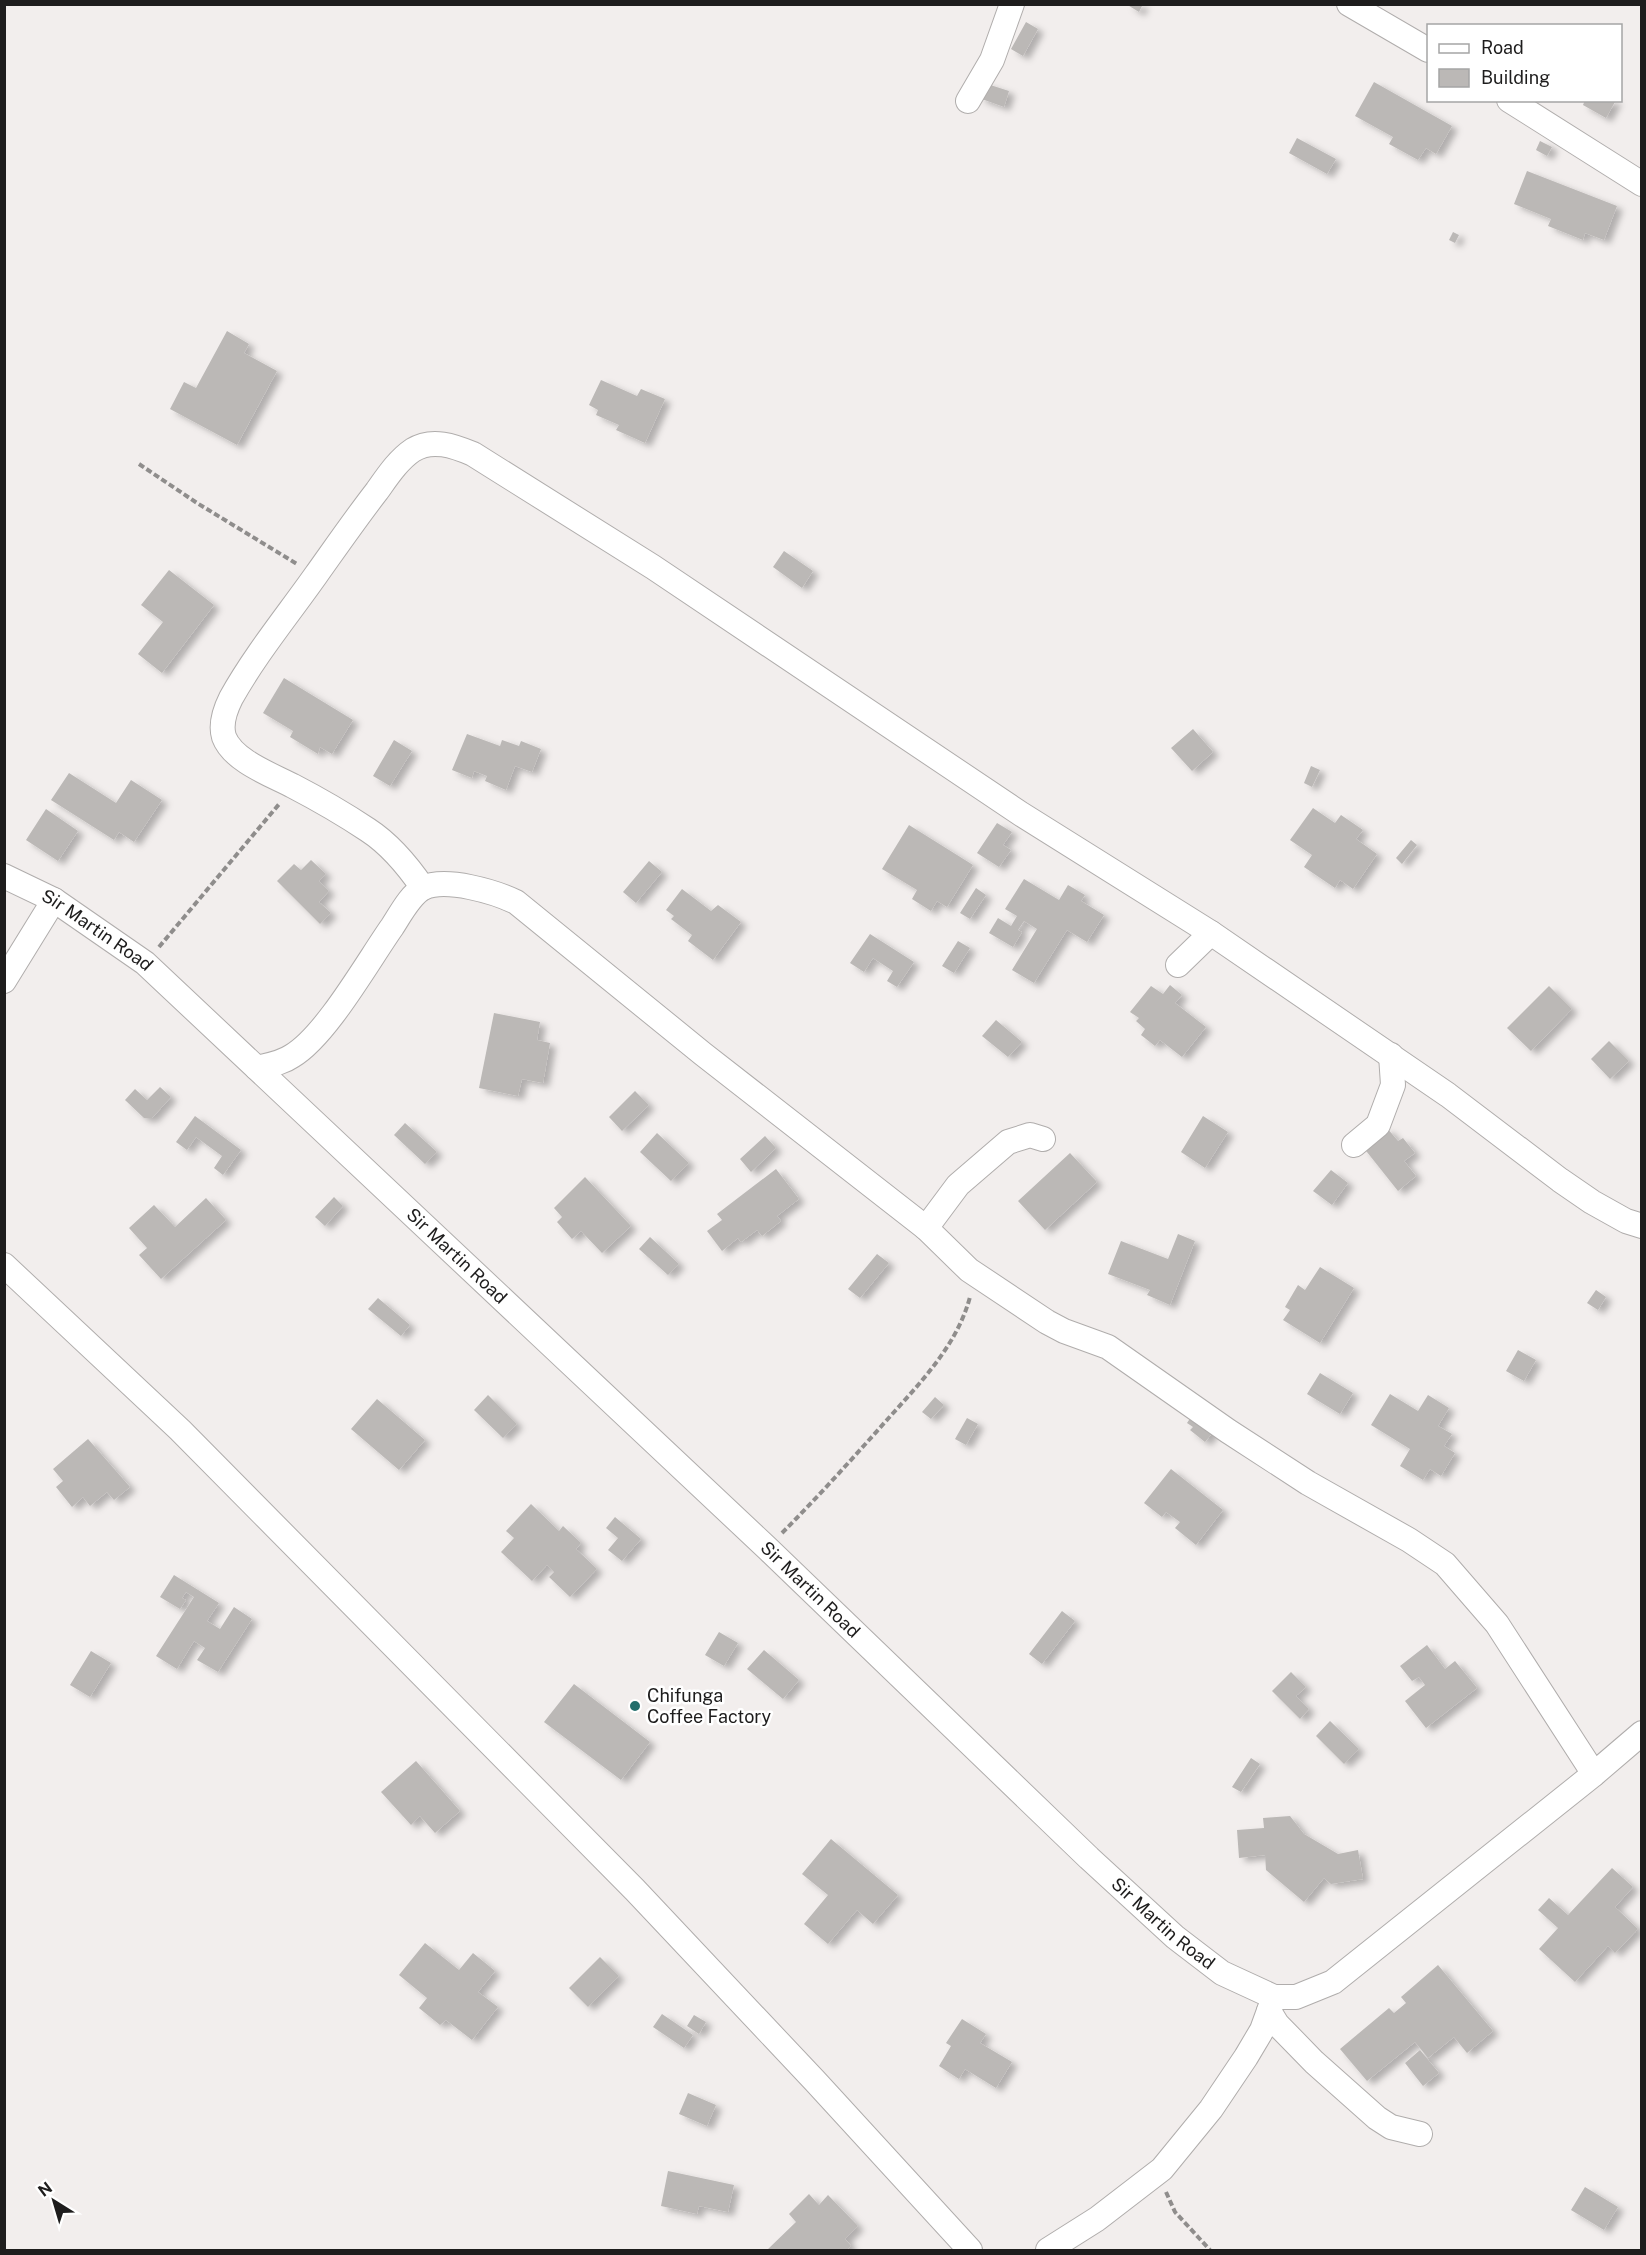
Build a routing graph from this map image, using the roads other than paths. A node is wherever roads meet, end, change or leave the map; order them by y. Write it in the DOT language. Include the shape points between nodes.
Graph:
graph roads {
  1 [pos="1012,4"];
  2 [pos="1348,4"];
  3 [pos="1427,49"];
  4 [pos="968,101"];
  5 [pos="1512,102"];
  6 [pos="1641,184"];
  7 [pos="4,876"];
  8 [pos="423,888"];
  9 [pos="54,900"];
  10 [pos="1211,933"];
  11 [pos="1178,965"];
  12 [pos="4,981"];
  13 [pos="1391,1055"];
  14 [pos="257,1068"];
  15 [pos="1043,1139"];
  16 [pos="1354,1145"];
  17 [pos="1641,1226"];
  18 [pos="926,1228"];
  19 [pos="4,1265"];
  20 [pos="1641,1733"];
  21 [pos="1594,1774"];
  22 [pos="1271,2004"];
  23 [pos="1420,2133"];
  24 [pos="970,2250"];
  25 [pos="1048,2250"];
  1 -- 4 [label="street" via="992,60"];
  2 -- 3 [label="street"];
  5 -- 6 [label="street"];
  7 -- 9 [label="street, Sir Martin Road"];
  8 -- 10 [label="street" via="382,840 243,759 225,739 222,728 230,699 256,658 390,474 412,450 433,443 464,450 653,567 1021,814"];
  8 -- 14 [label="street" via="404,908 336,1009 304,1046 292,1057"];
  8 -- 18 [label="street" via="449,885 482,889 516,902"];
  9 -- 12 [label="street"];
  9 -- 14 [label="street, Sir Martin Road" via="145,963"];
  10 -- 11 [label="street"];
  10 -- 13 [label="street"];
  13 -- 16 [label="street" via="1393,1085 1378,1125"];
  13 -- 17 [label="street" via="1592,1202"];
  14 -- 22 [label="street, Sir Martin Road" via="767,1548 1080,1850 1175,1937"];
  15 -- 18 [label="street" via="1030,1135 1008,1142 958,1185"];
  18 -- 21 [label="street" via="969,1270 1054,1326 1108,1347 1298,1477 1445,1564 1497,1624"];
  19 -- 24 [label="street" via="188,1437 635,1890"];
  20 -- 21 [label="street"];
  21 -- 22 [label="street" via="1333,1982"];
  22 -- 23 [label="street" via="1284,2031 1377,2118 1391,2127"];
  22 -- 25 [label="street" via="1246,2057 1211,2109 1162,2169 1097,2219"];
}
